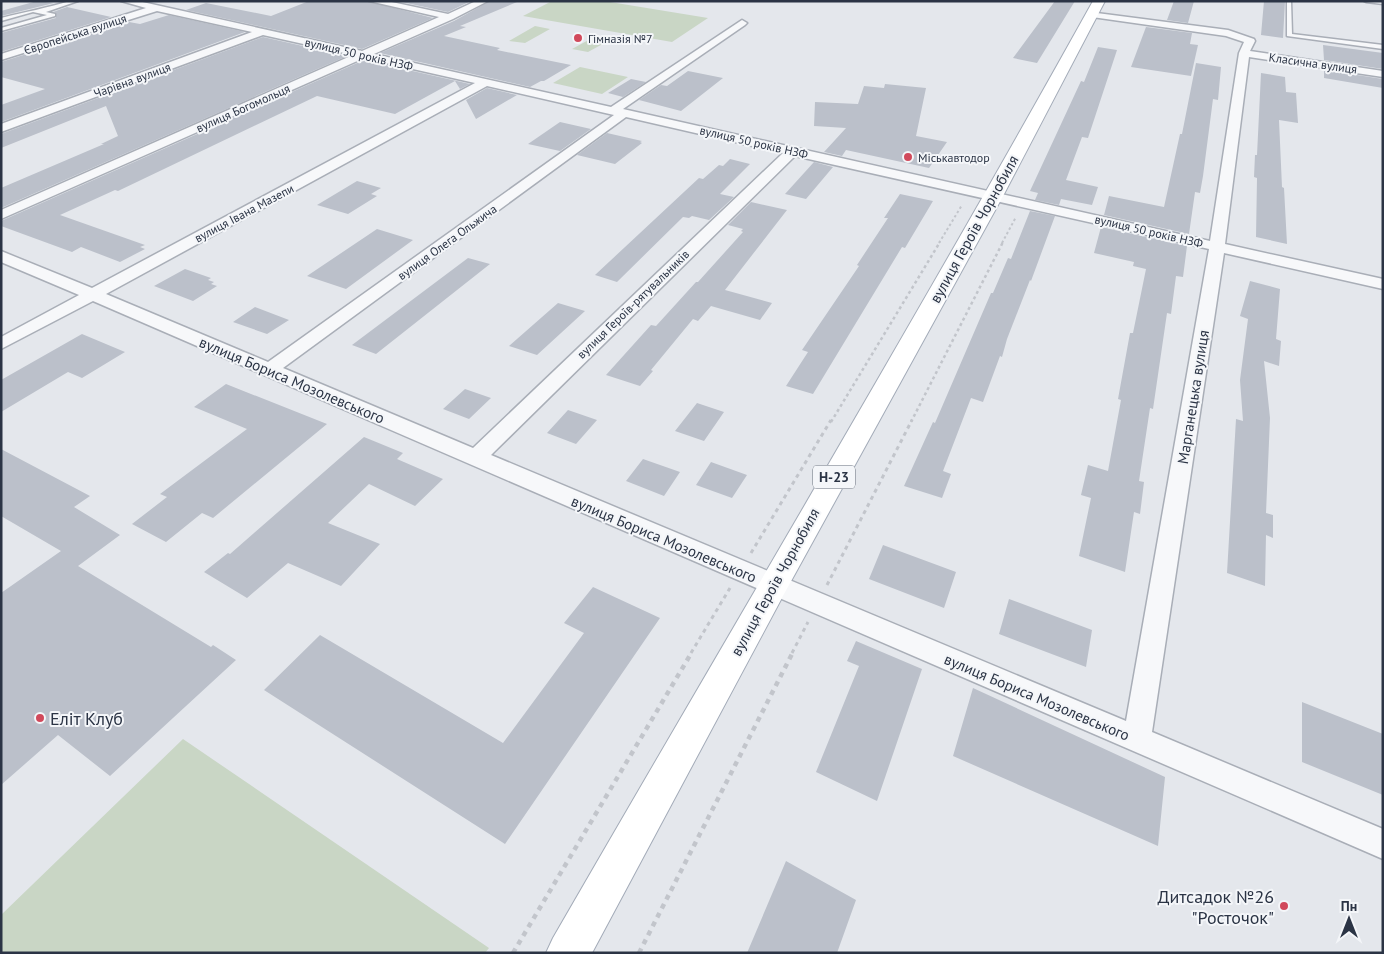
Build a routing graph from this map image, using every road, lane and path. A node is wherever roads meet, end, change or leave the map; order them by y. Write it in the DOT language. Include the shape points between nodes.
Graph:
graph roads {
  1 [pos="76,1"];
  2 [pos="126,1"];
  3 [pos="177,1"];
  4 [pos="373,1"];
  5 [pos="484,1"];
  6 [pos="1289,1"];
  7 [pos="1366,1"];
  8 [pos="1383,3"];
  9 [pos="155,8"];
  10 [pos="1096,8"];
  11 [pos="40,12"];
  12 [pos="450,17"];
  13 [pos="1,20"];
  14 [pos="742,23"];
  15 [pos="1,30"];
  16 [pos="262,32"];
  17 [pos="1247,47"];
  18 [pos="1383,48"];
  19 [pos="365,55"];
  20 [pos="1,57"];
  21 [pos="1383,74"];
  22 [pos="486,82"];
  23 [pos="619,112"];
  24 [pos="1,128"];
  25 [pos="792,151"];
  26 [pos="982,194"];
  27 [pos="1023,203"];
  28 [pos="1,215"];
  29 [pos="1217,246"];
  30 [pos="1,256"];
  31 [pos="1383,284"];
  32 [pos="92,295"];
  33 [pos="1,344"];
  34 [pos="269,370"];
  35 [pos="474,458"];
  36 [pos="740,571"];
  37 [pos="773,585"];
  38 [pos="817,604"];
  39 [pos="1137,740"];
  40 [pos="1383,844"];
  41 [pos="513,953"];
  42 [pos="568,953"];
  43 [pos="639,953"];
  1 -- 11 [label="lane"];
  2 -- 9 [label="street, вулиця 50 років НЗФ"];
  3 -- 9 [label="street, Європейська вулиця"];
  4 -- 12 [label="street"];
  5 -- 12 [label="street, вулиця Богомольця"];
  6 -- 18 [label="lane" via="1289,35"];
  7 -- 8 [label="lane"];
  9 -- 16 [label="street, вулиця 50 років НЗФ"];
  9 -- 20 [label="street, Європейська вулиця"];
  10 -- 17 [label="street, Класична вулиця" via="1228,33"];
  10 -- 26 [label="main road, вулиця Героїв Чорнобиля / Н-23"];
  11 -- 13 [label="lane" via="34,10"];
  11 -- 15 [label="lane" via="53,15"];
  12 -- 19 [label="street, вулиця Богомольця"];
  14 -- 23 [label="street, вулиця Олега Ольжича"];
  16 -- 19 [label="street, вулиця 50 років НЗФ"];
  16 -- 24 [label="street, Чарівна вулиця"];
  17 -- 21 [label="street, Класична вулиця" via="1300,61"];
  17 -- 29 [label="street, Марганецька вулиця"];
  19 -- 22 [label="street, вулиця 50 років НЗФ"];
  19 -- 28 [label="street, вулиця Богомольця"];
  22 -- 23 [label="street, вулиця 50 років НЗФ"];
  22 -- 32 [label="street, вулиця Івана Мазепи"];
  23 -- 25 [label="street, вулиця 50 років НЗФ"];
  23 -- 34 [label="street, вулиця Олега Ольжича"];
  25 -- 26 [label="street, вулиця 50 років НЗФ"];
  25 -- 35 [label="street, вулиця Героїв-рятувальників"];
  26 -- 27 [label="street, вулиця 50 років НЗФ"];
  26 -- 36 [label="path"];
  26 -- 37 [label="main road, вулиця Героїв Чорнобиля / Н-23"];
  27 -- 29 [label="street, вулиця 50 років НЗФ"];
  27 -- 38 [label="path"];
  29 -- 31 [label="street, вулиця 50 років НЗФ"];
  29 -- 39 [label="street, Марганецька вулиця"];
  30 -- 32 [label="street, вулиця Бориса Мозолевського"];
  32 -- 33 [label="street, вулиця Івана Мазепи"];
  32 -- 34 [label="street, вулиця Бориса Мозолевського"];
  34 -- 35 [label="street, вулиця Бориса Мозолевського"];
  35 -- 36 [label="street, вулиця Бориса Мозолевського"];
  36 -- 37 [label="street, вулиця Бориса Мозолевського"];
  36 -- 41 [label="path"];
  37 -- 38 [label="street, вулиця Бориса Мозолевського"];
  37 -- 42 [label="main road, вулиця Героїв Чорнобиля / Н-23"];
  38 -- 39 [label="street, вулиця Бориса Мозолевського"];
  38 -- 43 [label="path"];
  39 -- 40 [label="street, вулиця Бориса Мозолевського"];
}
